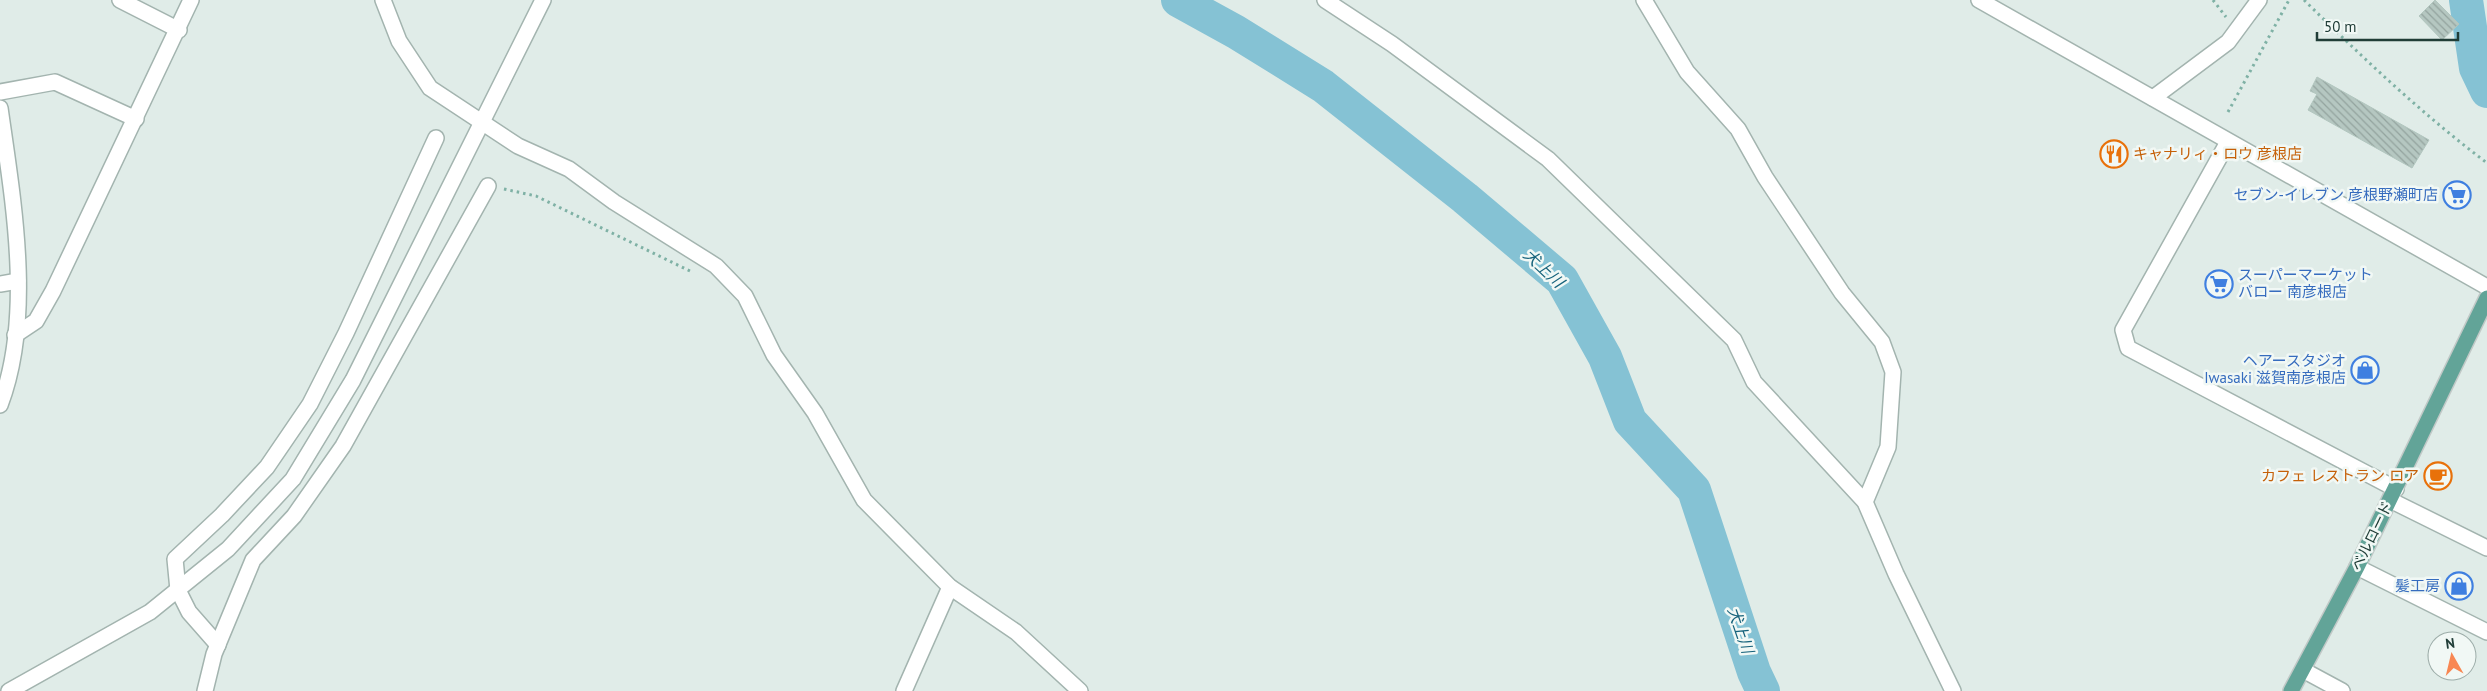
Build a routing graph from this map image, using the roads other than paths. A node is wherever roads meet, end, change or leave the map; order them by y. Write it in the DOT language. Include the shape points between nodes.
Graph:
graph roads {
  1 [pos="120,0"];
  2 [pos="191,0"];
  3 [pos="383,0"];
  4 [pos="543,0"];
  5 [pos="1325,0"];
  6 [pos="1644,0"];
  7 [pos="1979,0"];
  8 [pos="2260,0"];
  9 [pos="179,30"];
  10 [pos="0,92"];
  11 [pos="2152,98"];
  12 [pos="0,108"];
  13 [pos="136,119"];
  14 [pos="481,124"];
  15 [pos="436,138"];
  16 [pos="2228,142"];
  17 [pos="488,186"];
  18 [pos="18,281"];
  19 [pos="0,284"];
  20 [pos="2487,287"];
  21 [pos="2487,298"];
  22 [pos="15,334"];
  23 [pos="1,400"];
  24 [pos="2393,494"];
  25 [pos="1865,502"];
  26 [pos="2487,548"];
  27 [pos="2357,567"];
  28 [pos="950,587"];
  29 [pos="178,590"];
  30 [pos="2487,632"];
  31 [pos="218,645"];
  32 [pos="2303,670"];
  33 [pos="9,691"];
  34 [pos="205,691"];
  35 [pos="904,691"];
  36 [pos="1080,691"];
  37 [pos="1954,691"];
  38 [pos="2291,691"];
  39 [pos="2342,691"];
  1 -- 9 [label="street"];
  2 -- 9 [label="street"];
  3 -- 14 [label="street" via="399,41 430,88"];
  4 -- 14 [label="street"];
  5 -- 25 [label="street" via="1392,44 1548,159 1734,340 1754,382"];
  6 -- 25 [label="street" via="1687,72 1738,130 1765,177 1842,293 1882,342 1893,372 1888,447"];
  7 -- 11 [label="street"];
  8 -- 11 [label="street" via="2228,42"];
  9 -- 13 [label="street"];
  10 -- 13 [label="street" via="55,82"];
  11 -- 16 [label="street"];
  12 -- 18 [label="street" via="17,228"];
  13 -- 22 [label="street" via="53,292 36,321"];
  14 -- 28 [label="street" via="569,170 730,278 745,296 774,355 815,413 864,500"];
  14 -- 29 [label="street" via="353,380 293,479 228,549"];
  15 -- 29 [label="street" via="310,404 267,467 175,559"];
  16 -- 20 [label="street"];
  16 -- 24 [label="street" via="2123,330 2128,348"];
  17 -- 31 [label="street" via="343,446 294,516 253,560"];
  18 -- 19 [label="street"];
  18 -- 22 [label="street"];
  21 -- 24 [label="main road, ベルロード"];
  22 -- 23 [label="street"];
  24 -- 26 [label="street"];
  24 -- 27 [label="main road, ベルロード"];
  25 -- 37 [label="street" via="1896,574"];
  27 -- 30 [label="street"];
  27 -- 32 [label="main road, ベルロード"];
  28 -- 35 [label="street"];
  28 -- 36 [label="street" via="1016,632"];
  29 -- 31 [label="street" via="189,612"];
  29 -- 33 [label="street" via="150,612"];
  31 -- 34 [label="street"];
  32 -- 38 [label="main road, ベルロード"];
  32 -- 39 [label="street"];
}
